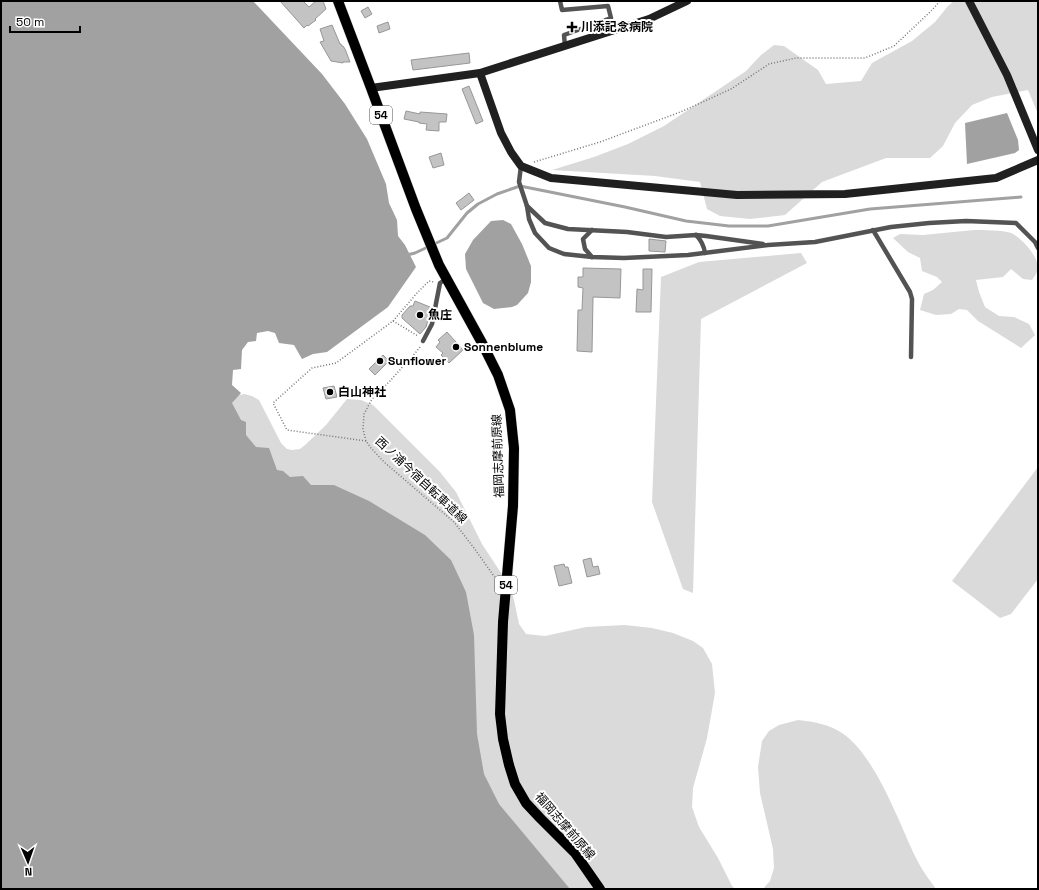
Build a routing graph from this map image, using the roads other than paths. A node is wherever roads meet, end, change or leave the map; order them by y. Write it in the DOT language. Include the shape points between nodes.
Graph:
graph roads {
  1 [pos="338,1"];
  2 [pos="560,1"];
  3 [pos="687,1"];
  4 [pos="970,1"];
  5 [pos="565,46"];
  6 [pos="480,73"];
  7 [pos="371,88"];
  8 [pos="1038,150"];
  9 [pos="1038,160"];
  10 [pos="521,166"];
  11 [pos="527,206"];
  12 [pos="592,230"];
  13 [pos="873,230"];
  14 [pos="696,235"];
  15 [pos="768,245"];
  16 [pos="1038,248"];
  17 [pos="705,253"];
  18 [pos="592,257"];
  19 [pos="443,281"];
  20 [pos="423,341"];
  21 [pos="911,356"];
  22 [pos="600,889"];
  1 -- 7 [label="main road, 福岡志摩前原線 / 54"];
  2 -- 5 [label="lane" via="562,10 608,6 611,18 564,35"];
  3 -- 5 [label="street" via="649,19"];
  4 -- 8 [label="street" via="1007,75"];
  5 -- 6 [label="street"];
  6 -- 7 [label="street"];
  6 -- 10 [label="street" via="501,133"];
  7 -- 19 [label="main road, 福岡志摩前原線 / 54"];
  9 -- 10 [label="street" via="996,178 845,194 737,195 551,178"];
  10 -- 11 [label="lane" via="519,182"];
  11 -- 12 [label="lane" via="545,223 568,229"];
  11 -- 18 [label="lane" via="535,234 549,248 564,254"];
  12 -- 14 [label="lane" via="666,237"];
  12 -- 18 [label="lane" via="583,239 585,249"];
  13 -- 15 [label="lane" via="816,242"];
  13 -- 16 [label="lane" via="966,221 1016,223"];
  13 -- 21 [label="lane" via="910,292"];
  14 -- 15 [label="lane"];
  14 -- 17 [label="lane"];
  15 -- 17 [label="lane"];
  17 -- 18 [label="lane" via="624,258"];
  19 -- 20 [label="lane" via="432,324"];
  19 -- 22 [label="main road, 福岡志摩前原線 / 54" via="482,343 498,375 510,410 514,448 513,506 503,622 500,714 509,765 515,784 526,803 575,853"];
}
